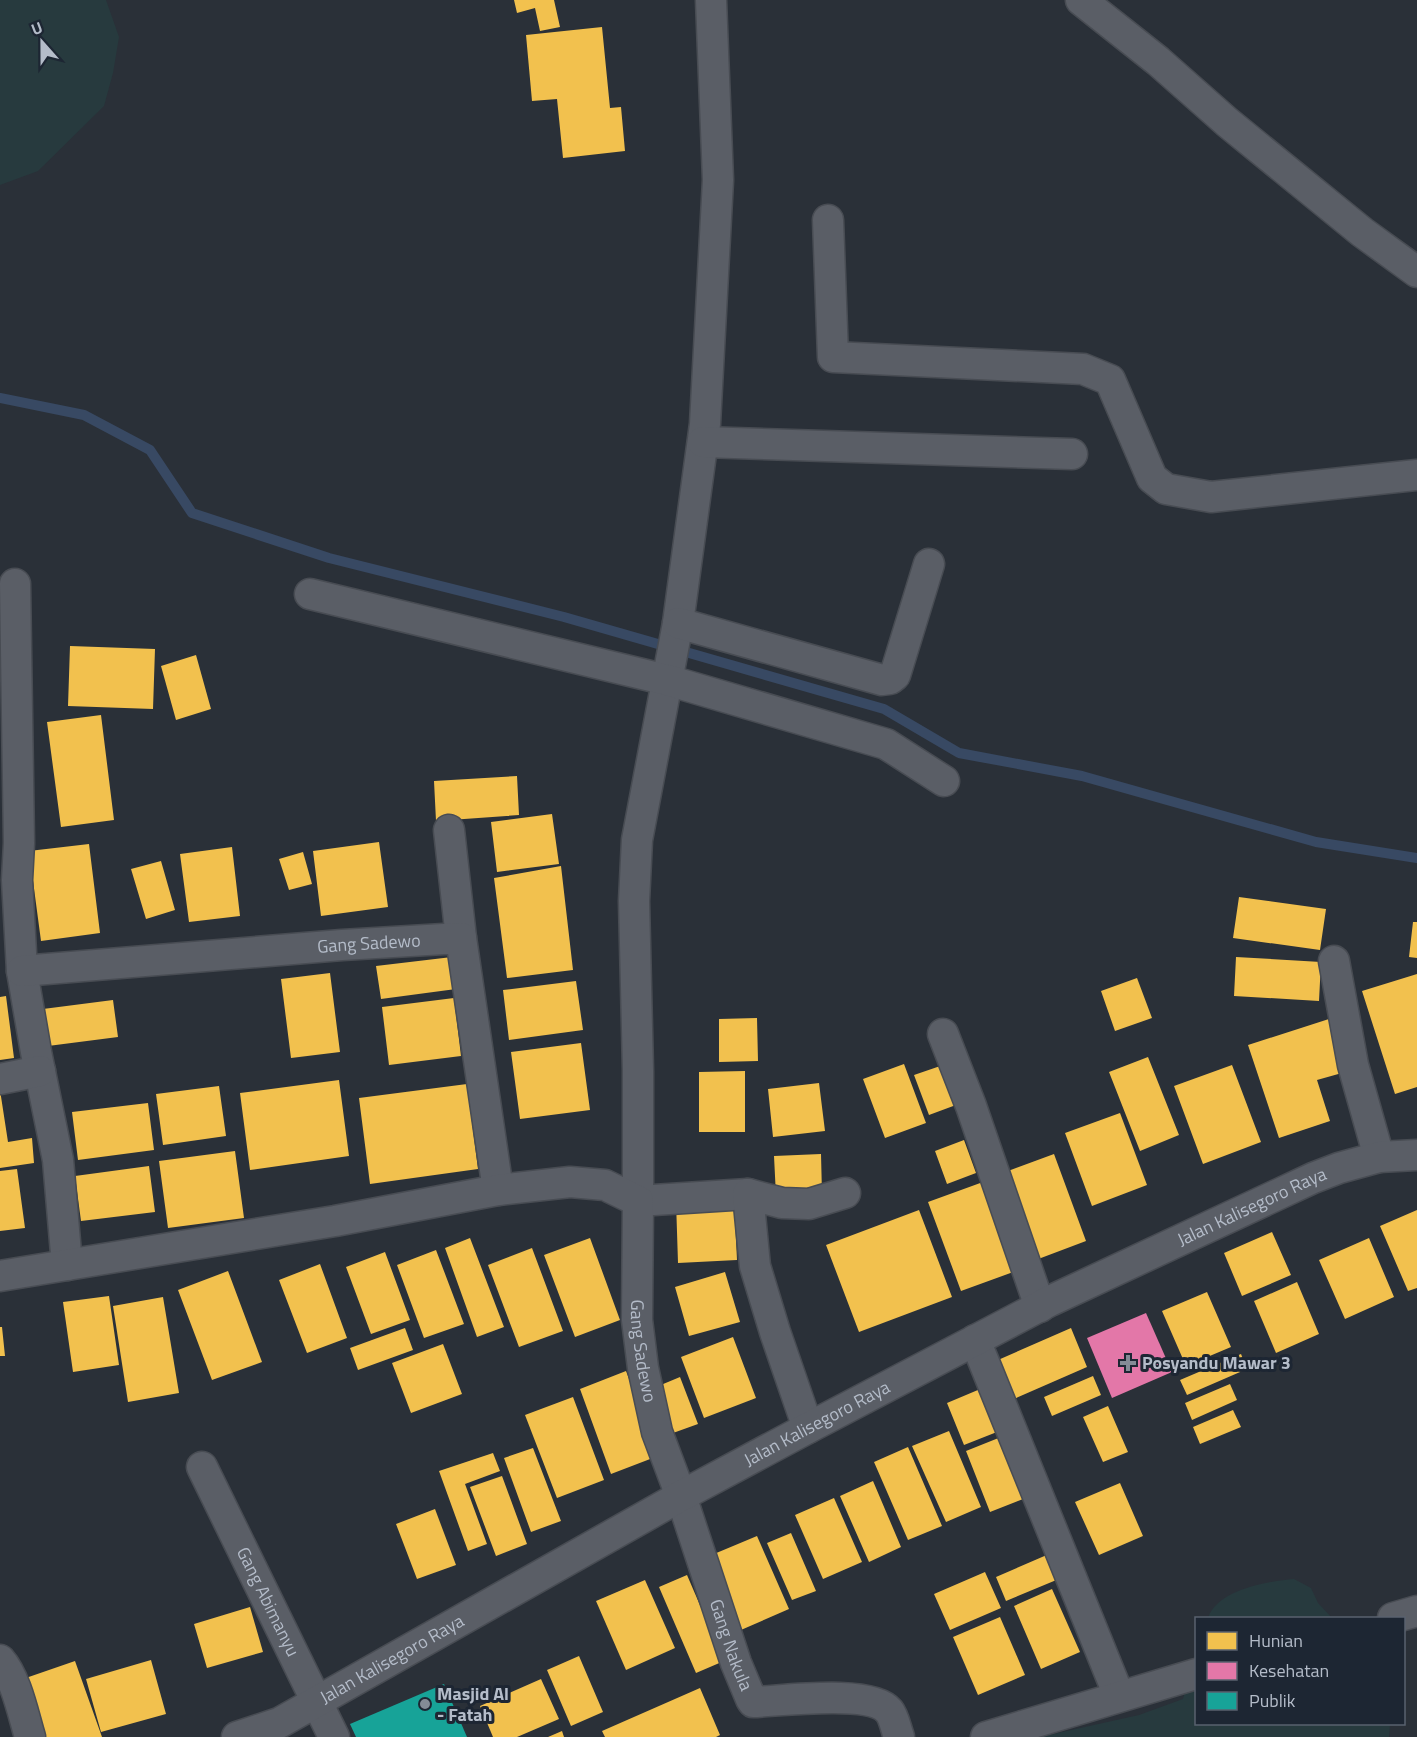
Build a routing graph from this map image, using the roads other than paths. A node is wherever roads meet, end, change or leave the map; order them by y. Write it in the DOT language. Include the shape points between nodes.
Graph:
graph roads {
  1 [pos="711,0"];
  2 [pos="1081,0"];
  3 [pos="828,220"];
  4 [pos="1417,272"];
  5 [pos="703,442"];
  6 [pos="1072,454"];
  7 [pos="1417,475"];
  8 [pos="929,564"];
  9 [pos="15,584"];
  10 [pos="310,594"];
  11 [pos="676,630"];
  12 [pos="667,679"];
  13 [pos="944,781"];
  14 [pos="449,830"];
  15 [pos="8,879"];
  16 [pos="461,938"];
  17 [pos="1334,961"];
  18 [pos="22,971"];
  19 [pos="943,1034"];
  20 [pos="40,1071"];
  21 [pos="0,1079"];
  22 [pos="1417,1155"];
  23 [pos="1379,1158"];
  24 [pos="498,1190"];
  25 [pos="845,1193"];
  26 [pos="748,1194"];
  27 [pos="638,1201"];
  28 [pos="67,1265"];
  29 [pos="0,1276"];
  30 [pos="1040,1306"];
  31 [pos="975,1340"];
  32 [pos="808,1428"];
  33 [pos="202,1467"];
  34 [pos="681,1496"];
  35 [pos="1417,1611"];
  36 [pos="1396,1617"];
  37 [pos="0,1660"];
  38 [pos="1195,1675"];
  39 [pos="1119,1696"];
  40 [pos="318,1701"];
  41 [pos="30,1737"];
  42 [pos="237,1737"];
  43 [pos="334,1737"];
  44 [pos="899,1737"];
  45 [pos="986,1737"];
  1 -- 5 [label="street, Gang Sadewo" via="718,180"];
  2 -- 4 [label="street"];
  3 -- 7 [label="street" via="834,357 1083,369 1110,380 1152,478 1166,489 1211,497"];
  5 -- 6 [label="street"];
  5 -- 11 [label="street, Gang Sadewo"];
  8 -- 11 [label="street" via="895,675 890,679"];
  9 -- 15 [label="street" via="19,843"];
  10 -- 12 [label="street"];
  11 -- 12 [label="street, Gang Sadewo"];
  12 -- 13 [label="street" via="886,744"];
  12 -- 27 [label="street, Gang Sadewo" via="637,840 634,901"];
  14 -- 16 [label="street"];
  15 -- 18 [label="street"];
  16 -- 18 [label="street, Gang Sadewo"];
  16 -- 24 [label="street"];
  17 -- 23 [label="street" via="1353,1065"];
  18 -- 20 [label="street"];
  19 -- 30 [label="street"];
  20 -- 21 [label="street"];
  20 -- 28 [label="street" via="58,1160"];
  22 -- 23 [label="street, Jalan Kalisegoro Raya"];
  23 -- 30 [label="street, Jalan Kalisegoro Raya" via="1313,1178"];
  24 -- 27 [label="street" via="570,1182 605,1185"];
  24 -- 28 [label="street"];
  25 -- 26 [label="street" via="809,1204 782,1203"];
  26 -- 27 [label="street"];
  26 -- 32 [label="street" via="755,1266"];
  27 -- 34 [label="street, Gang Sadewo" via="637,1320 642,1368 657,1431"];
  28 -- 29 [label="street"];
  30 -- 31 [label="street, Jalan Kalisegoro Raya"];
  31 -- 32 [label="street, Jalan Kalisegoro Raya"];
  31 -- 39 [label="street"];
  32 -- 34 [label="street, Jalan Kalisegoro Raya"];
  33 -- 40 [label="street, Gang Abimanyu"];
  34 -- 40 [label="street, Jalan Kalisegoro Raya"];
  34 -- 44 [label="street, Gang Nakula" via="736,1663 753,1702 867,1700 890,1712"];
  35 -- 36 [label="street"];
  37 -- 41 [label="street" via="17,1693"];
  38 -- 39 [label="street"];
  39 -- 45 [label="street"];
  40 -- 42 [label="street, Jalan Kalisegoro Raya" via="279,1723"];
  40 -- 43 [label="street, Gang Abimanyu"];
}
